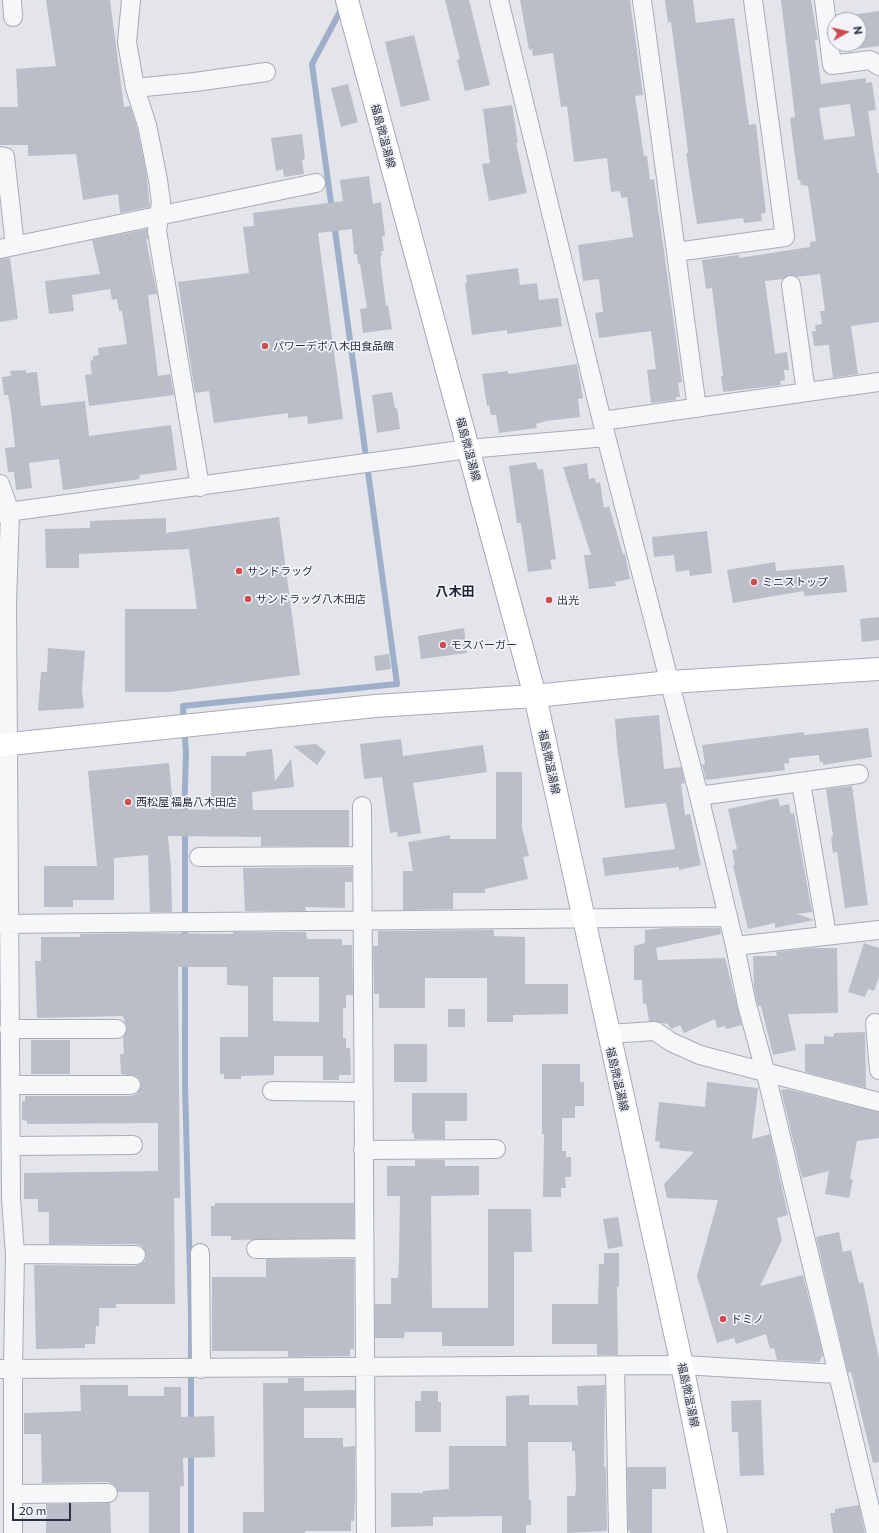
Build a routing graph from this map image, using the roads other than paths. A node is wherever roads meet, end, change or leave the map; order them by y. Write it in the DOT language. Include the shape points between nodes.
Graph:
graph roads {
  1 [pos="131,0"];
  2 [pos="346,0"];
  3 [pos="499,0"];
  4 [pos="642,0"];
  5 [pos="753,0"];
  6 [pos="824,0"];
  7 [pos="879,66"];
  8 [pos="266,72"];
  9 [pos="135,88"];
  10 [pos="0,156"];
  11 [pos="316,183"];
  12 [pos="158,217"];
  13 [pos="8,248"];
  14 [pos="676,252"];
  15 [pos="791,285"];
  16 [pos="879,382"];
  17 [pos="806,392"];
  18 [pos="697,408"];
  19 [pos="604,429"];
  20 [pos="468,449"];
  21 [pos="0,484"];
  22 [pos="200,487"];
  23 [pos="5,512"];
  24 [pos="879,669"];
  25 [pos="670,682"];
  26 [pos="535,696"];
  27 [pos="4,744"];
  28 [pos="859,774"];
  29 [pos="801,783"];
  30 [pos="699,796"];
  31 [pos="362,806"];
  32 [pos="362,856"];
  33 [pos="199,857"];
  34 [pos="727,917"];
  35 [pos="363,920"];
  36 [pos="583,920"];
  37 [pos="5,924"];
  38 [pos="879,930"];
  39 [pos="827,936"];
  40 [pos="735,946"];
  41 [pos="874,1023"];
  42 [pos="9,1029"];
  43 [pos="117,1029"];
  44 [pos="607,1034"];
  45 [pos="879,1070"];
  46 [pos="766,1074"];
  47 [pos="10,1085"];
  48 [pos="131,1085"];
  49 [pos="272,1091"];
  50 [pos="363,1092"];
  51 [pos="879,1102"];
  52 [pos="133,1145"];
  53 [pos="11,1146"];
  54 [pos="496,1149"];
  55 [pos="363,1150"];
  56 [pos="6,1199"];
  57 [pos="364,1248"];
  58 [pos="256,1249"];
  59 [pos="200,1253"];
  60 [pos="16,1254"];
  61 [pos="136,1255"];
  62 [pos="682,1365"];
  63 [pos="615,1366"];
  64 [pos="364,1368"];
  65 [pos="6,1369"];
  66 [pos="201,1369"];
  67 [pos="837,1374"];
  68 [pos="108,1493"];
  69 [pos="13,1494"];
  70 [pos="13,1533"];
  71 [pos="366,1533"];
  72 [pos="618,1533"];
  73 [pos="716,1533"];
  74 [pos="876,1533"];
  1 -- 9 [label="street" via="127,42"];
  2 -- 20 [label="main road, 福島微温湯線"];
  3 -- 19 [label="street"];
  4 -- 14 [label="street"];
  5 -- 14 [label="street" via="785,237"];
  6 -- 7 [label="street" via="832,65 870,60"];
  8 -- 9 [label="street"];
  9 -- 12 [label="street" via="148,125 161,202"];
  10 -- 13 [label="street" via="5,157"];
  11 -- 12 [label="street"];
  12 -- 13 [label="street"];
  12 -- 22 [label="street" via="157,231"];
  14 -- 18 [label="street"];
  15 -- 17 [label="street"];
  16 -- 17 [label="street"];
  17 -- 18 [label="street"];
  18 -- 19 [label="street"];
  19 -- 20 [label="street"];
  19 -- 25 [label="street"];
  20 -- 22 [label="street"];
  20 -- 26 [label="main road, 福島微温湯線"];
  21 -- 23 [label="street"];
  22 -- 23 [label="street"];
  23 -- 27 [label="street" via="7,603"];
  24 -- 25 [label="main road"];
  25 -- 26 [label="main road"];
  25 -- 30 [label="street"];
  26 -- 27 [label="main road" via="375,706"];
  26 -- 36 [label="main road, 福島微温湯線"];
  27 -- 37 [label="street"];
  28 -- 29 [label="street"];
  29 -- 30 [label="street"];
  29 -- 39 [label="street"];
  30 -- 34 [label="street"];
  31 -- 32 [label="street"];
  32 -- 33 [label="street"];
  32 -- 35 [label="street"];
  34 -- 36 [label="street"];
  34 -- 40 [label="street"];
  35 -- 36 [label="street"];
  35 -- 37 [label="street"];
  35 -- 50 [label="street"];
  36 -- 44 [label="main road, 福島微温湯線"];
  37 -- 42 [label="street"];
  38 -- 39 [label="street"];
  39 -- 40 [label="street"];
  40 -- 46 [label="street"];
  41 -- 45 [label="street"];
  42 -- 43 [label="street"];
  42 -- 47 [label="street"];
  44 -- 46 [label="street" via="655,1030 687,1050"];
  44 -- 62 [label="main road, 福島微温湯線"];
  46 -- 51 [label="street"];
  46 -- 67 [label="street"];
  47 -- 48 [label="street"];
  47 -- 53 [label="street"];
  49 -- 50 [label="street"];
  50 -- 55 [label="street"];
  52 -- 53 [label="street"];
  53 -- 56 [label="street"];
  54 -- 55 [label="street"];
  55 -- 57 [label="street"];
  56 -- 60 [label="street"];
  57 -- 58 [label="street"];
  57 -- 64 [label="street"];
  59 -- 66 [label="street"];
  60 -- 61 [label="street"];
  60 -- 65 [label="street"];
  62 -- 63 [label="street"];
  62 -- 67 [label="street"];
  62 -- 73 [label="main road, 福島微温湯線"];
  63 -- 64 [label="street"];
  63 -- 72 [label="street"];
  64 -- 66 [label="street"];
  64 -- 71 [label="street"];
  65 -- 66 [label="street"];
  65 -- 69 [label="street"];
  67 -- 74 [label="street"];
  68 -- 69 [label="street"];
  69 -- 70 [label="street"];
}
